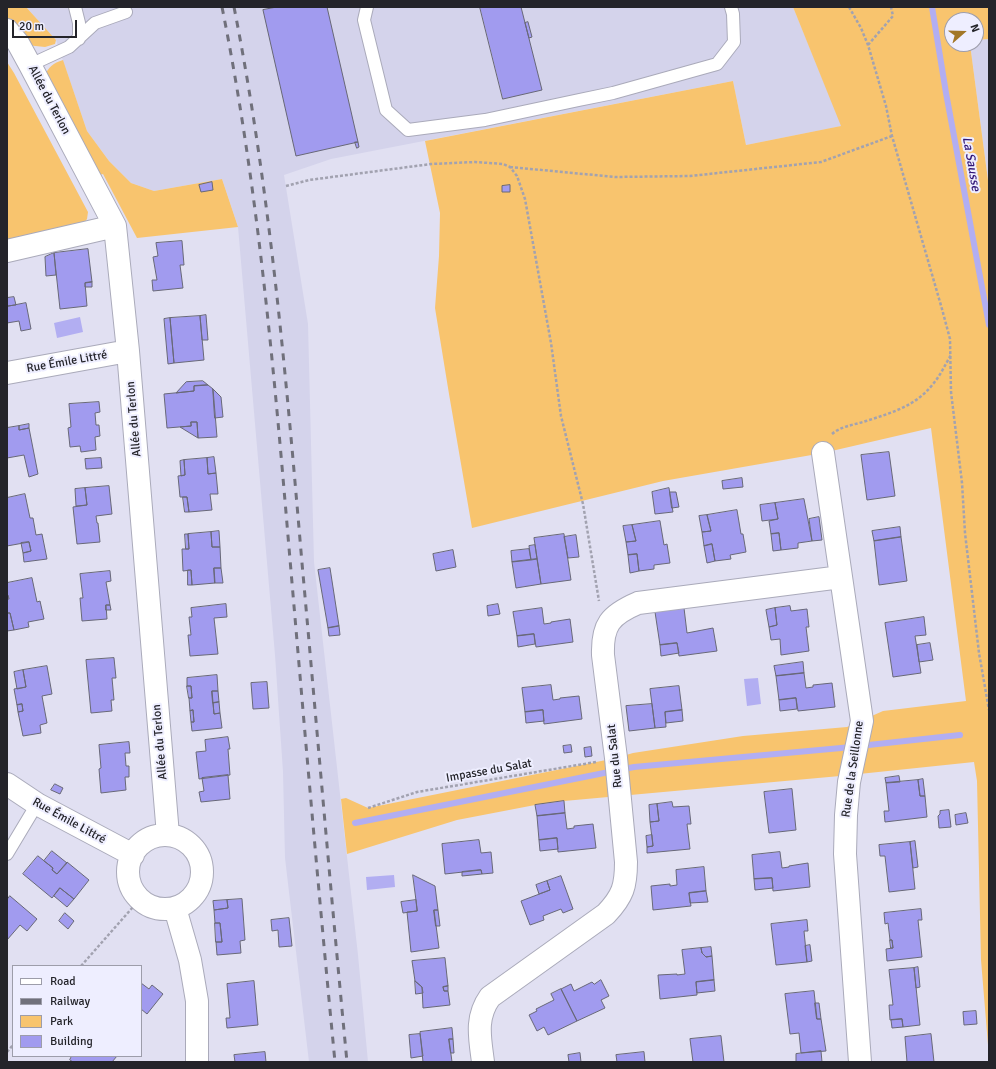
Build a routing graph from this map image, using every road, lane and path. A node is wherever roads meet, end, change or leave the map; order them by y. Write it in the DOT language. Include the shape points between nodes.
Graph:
graph roads {
  1 [pos="75,7"];
  2 [pos="367,7"];
  3 [pos="732,7"];
  4 [pos="849,7"];
  5 [pos="891,7"];
  6 [pos="126,12"];
  7 [pos="7,30"];
  8 [pos="79,39"];
  9 [pos="868,45"];
  10 [pos="30,65"];
  11 [pos="892,136"];
  12 [pos="510,167"];
  13 [pos="286,186"];
  14 [pos="115,226"];
  15 [pos="7,251"];
  16 [pos="128,351"];
  17 [pos="951,355"];
  18 [pos="7,373"];
  19 [pos="823,453"];
  20 [pos="841,577"];
  21 [pos="604,631"];
  22 [pos="989,710"];
  23 [pos="616,758"];
  24 [pos="7,784"];
  25 [pos="37,804"];
  26 [pos="368,808"];
  27 [pos="168,835"];
  28 [pos="7,854"];
  29 [pos="133,855"];
  30 [pos="140,899"];
  31 [pos="175,908"];
  32 [pos="83,965"];
  33 [pos="197,1062"];
  34 [pos="483,1062"];
  35 [pos="860,1062"];
  1 -- 8 [label="lane"];
  2 -- 3 [label="lane" via="364,20 386,110 408,130 474,122 613,93 718,64 734,42"];
  4 -- 9 [label="path"];
  5 -- 9 [label="path" via="893,16"];
  6 -- 8 [label="lane" via="95,23"];
  7 -- 10 [label="street, Allée du Terlon" via="18,43"];
  8 -- 10 [label="lane" via="69,47"];
  9 -- 11 [label="path"];
  10 -- 14 [label="street, Allée du Terlon"];
  11 -- 12 [label="path" via="821,162 690,176 615,177"];
  11 -- 17 [label="path" via="942,309 950,339"];
  12 -- 13 [label="path" via="486,162 431,164 309,180"];
  12 -- 21 [label="path" via="517,176 525,199 562,416 583,504"];
  14 -- 15 [label="street"];
  14 -- 16 [label="street, Allée du Terlon"];
  16 -- 18 [label="street, Rue Émile Littré"];
  16 -- 27 [label="street, Allée du Terlon"];
  17 -- 19 [label="path" via="933,384 920,397 904,408 835,431 828,437"];
  17 -- 22 [label="path" via="951,392 965,533 979,653"];
  19 -- 20 [label="street, Rue de la Seillonne"];
  20 -- 21 [label="street" via="638,603 623,609"];
  20 -- 35 [label="street, Rue de la Seillonne" via="862,721 849,782 845,854"];
  21 -- 23 [label="street, Rue du Salat" via="603,655"];
  23 -- 26 [label="path, Impasse du Salat" via="417,792"];
  23 -- 34 [label="street, Rue du Salat" via="626,862 626,878 622,892 616,904 606,914 490,997 480,1018"];
  24 -- 25 [label="street, Rue Émile Littré"];
  25 -- 28 [label="lane"];
  25 -- 29 [label="street, Rue Émile Littré"];
  27 -- 29 [label="street" via="147,840"];
  27 -- 31 [label="street" via="179,838 197,852 202,869 200,886 194,896"];
  29 -- 30 [label="street" via="129,866 129,878"];
  30 -- 31 [label="street" via="150,906"];
  30 -- 32 [label="path"];
  31 -- 33 [label="street" via="198,1000"];
}
